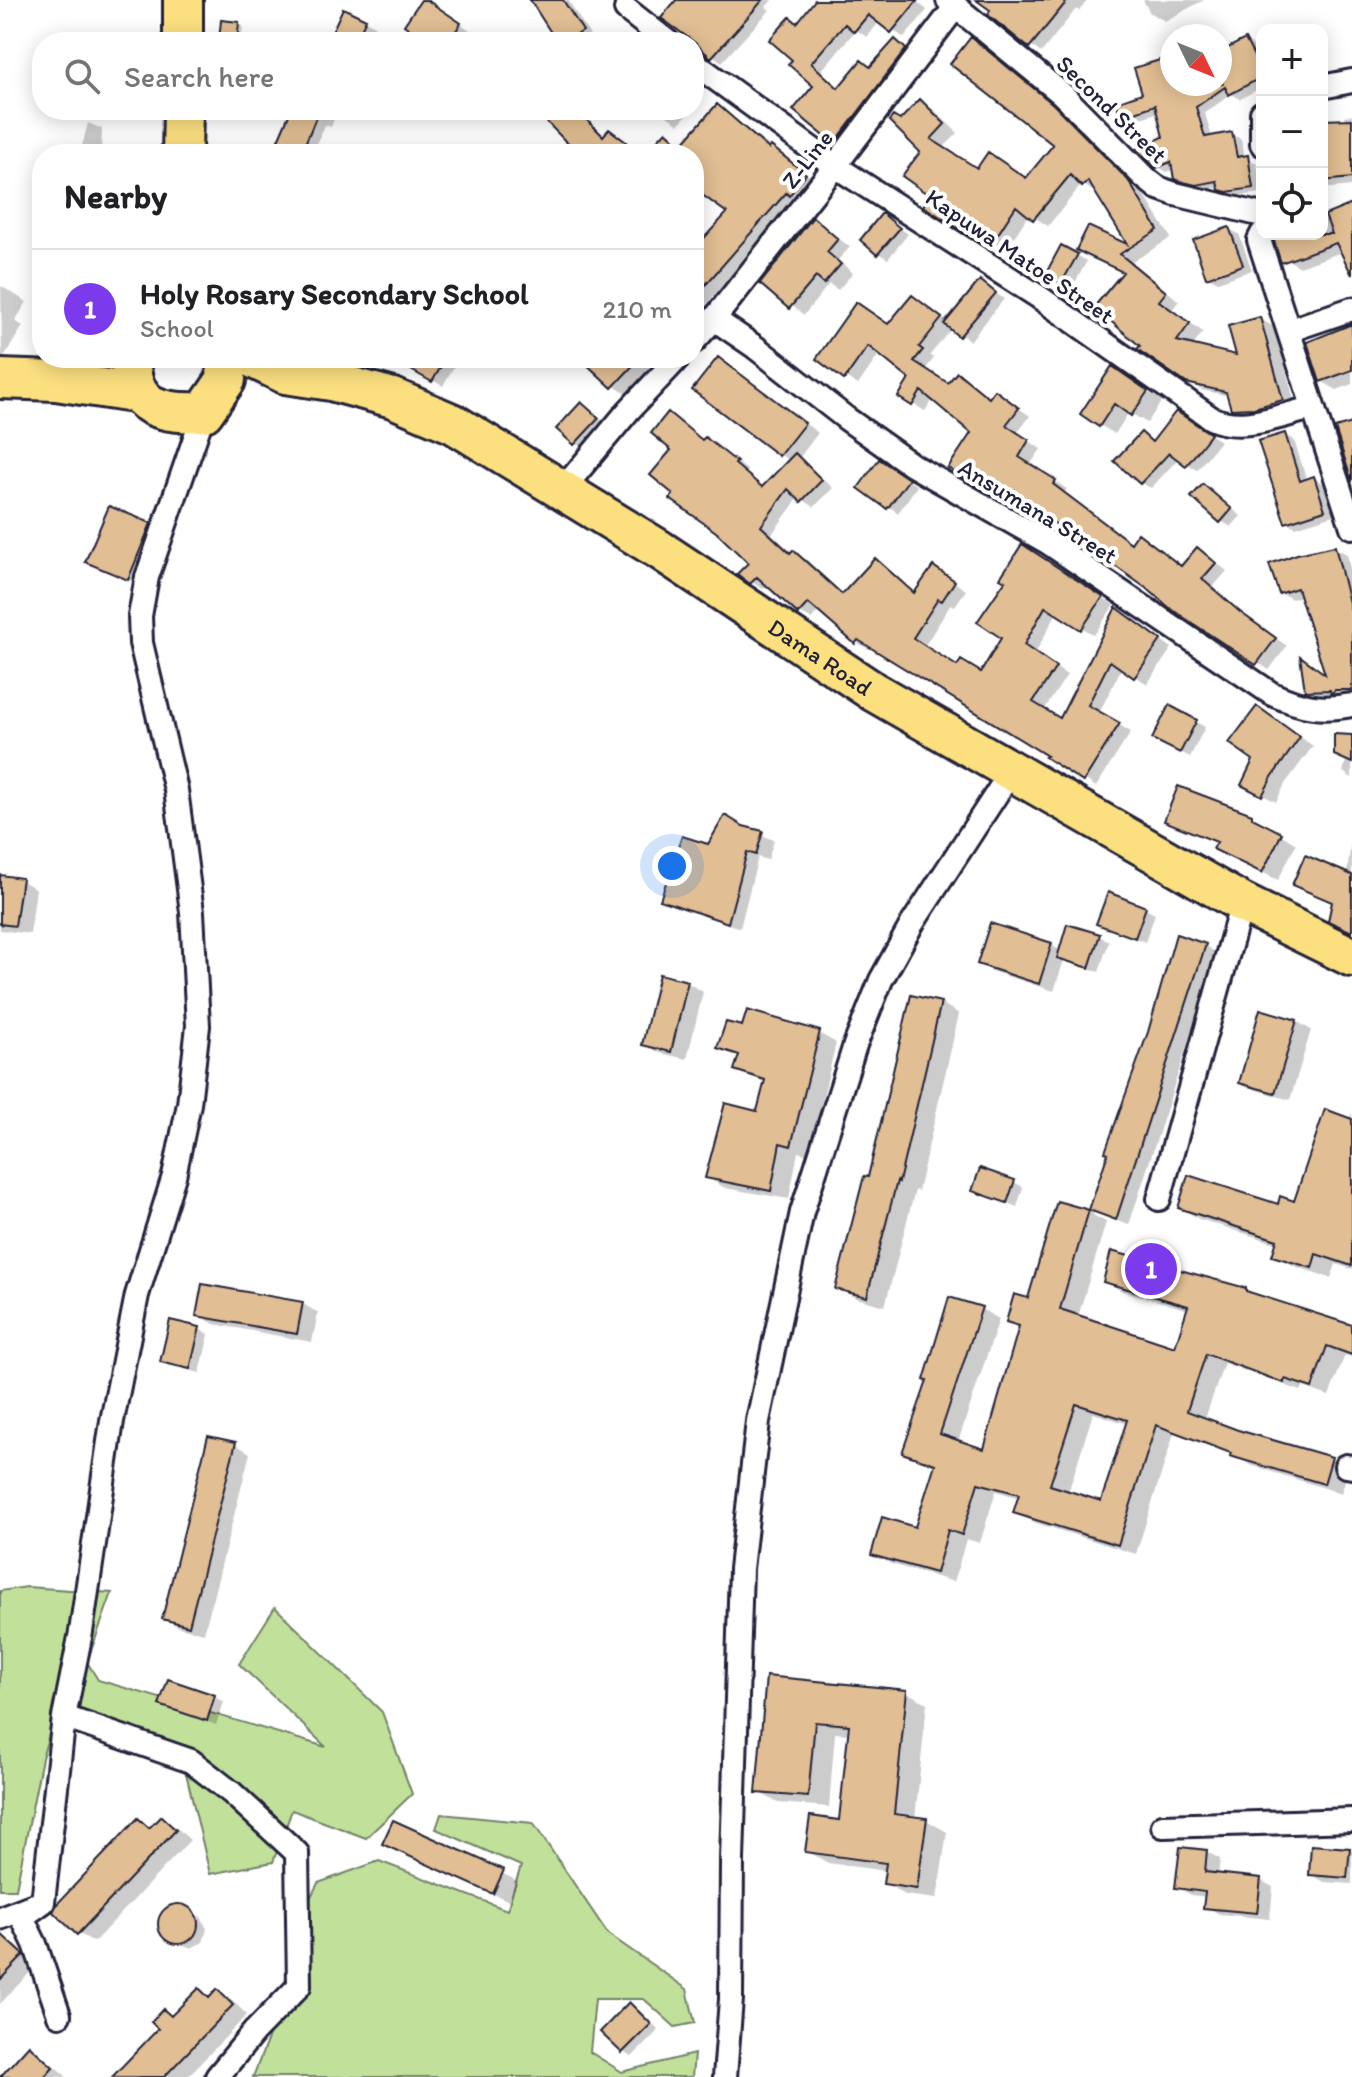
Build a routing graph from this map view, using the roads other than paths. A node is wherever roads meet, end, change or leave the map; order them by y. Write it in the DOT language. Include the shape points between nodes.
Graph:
graph roads {
  1 [pos="183,0"];
  2 [pos="952,3"];
  3 [pos="626,9"];
  4 [pos="183,32"];
  5 [pos="655,32"];
  6 [pos="704,71"];
  7 [pos="1352,81"];
  8 [pos="1328,86"];
  9 [pos="183,120"];
  10 [pos="182,144"];
  11 [pos="835,166"];
  12 [pos="1256,213"];
  13 [pos="1259,240"];
  14 [pos="1352,309"];
  15 [pos="714,319"];
  16 [pos="704,330"];
  17 [pos="1290,330"];
  18 [pos="97,368"];
  19 [pos="130,368"];
  20 [pos="263,368"];
  21 [pos="276,368"];
  22 [pos="669,368"];
  23 [pos="0,379"];
  24 [pos="56,381"];
  25 [pos="217,387"];
  26 [pos="140,394"];
  27 [pos="1313,408"];
  28 [pos="563,489"];
  29 [pos="1351,522"];
  30 [pos="1352,705"];
  31 [pos="1012,770"];
  32 [pos="1242,903"];
  33 [pos="1352,957"];
  34 [pos="1159,1199"];
  35 [pos="64,1717"];
  36 [pos="1352,1820"];
  37 [pos="1163,1826"];
  38 [pos="43,1902"];
  39 [pos="0,1918"];
  40 [pos="59,2015"];
  41 [pos="730,2072"];
  42 [pos="217,2077"];
  1 -- 4 [label="highway"];
  2 -- 11 [label="street, Z-Line"];
  2 -- 12 [label="street, Second Street" via="1062,94 1158,188"];
  3 -- 5 [label="street"];
  6 -- 11 [label="street, Kapuwa Matoe Street"];
  7 -- 8 [label="street"];
  9 -- 10 [label="highway"];
  11 -- 15 [label="street, Z-Line"];
  11 -- 27 [label="street, Kapuwa Matoe Street" via="1039,297 1211,418 1236,425"];
  13 -- 17 [label="street"];
  14 -- 17 [label="street"];
  15 -- 16 [label="street, Z-Line"];
  15 -- 30 [label="street, Ansumana Street" via="912,465 1047,542 1272,694 1297,706"];
  17 -- 27 [label="street"];
  18 -- 24 [label="highway"];
  19 -- 26 [label="highway"];
  20 -- 25 [label="highway"];
  21 -- 28 [label="highway, Dama Road" via="393,398 454,424"];
  22 -- 28 [label="street"];
  23 -- 24 [label="highway"];
  24 -- 26 [label="highway"];
  25 -- 26 [label="highway" via="174,414 149,404"];
  25 -- 35 [label="street" via="147,577 140,616 141,643 176,790 192,912 198,1026 174,1176 137,1295 115,1407"];
  27 -- 29 [label="street"];
  28 -- 31 [label="highway, Dama Road" via="874,692"];
  31 -- 32 [label="highway, Dama Road"];
  31 -- 41 [label="street" via="881,980 802,1212 758,1421 741,1569"];
  32 -- 33 [label="highway, Dama Road"];
  32 -- 34 [label="street"];
  35 -- 38 [label="street"];
  35 -- 42 [label="street" via="191,1761 297,1853 299,1986"];
  36 -- 37 [label="street"];
  38 -- 39 [label="street"];
  38 -- 40 [label="street" via="22,1917"];
}
